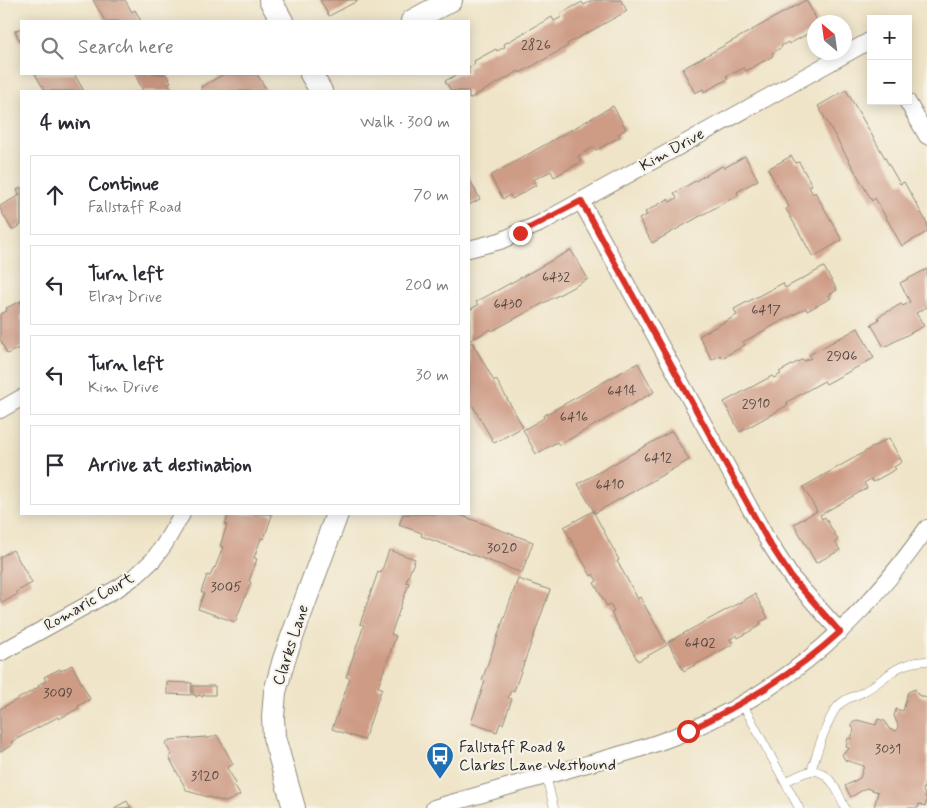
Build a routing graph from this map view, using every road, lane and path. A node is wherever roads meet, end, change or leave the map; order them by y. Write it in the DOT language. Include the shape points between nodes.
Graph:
graph roads {
  1 [pos="270,0"];
  2 [pos="451,0"];
  3 [pos="281,20"];
  4 [pos="414,20"];
  5 [pos="867,42"];
  6 [pos="909,105"];
  7 [pos="927,136"];
  8 [pos="581,201"];
  9 [pos="470,250"];
  10 [pos="20,399"];
  11 [pos="0,410"];
  12 [pos="181,515"];
  13 [pos="337,515"];
  14 [pos="927,528"];
  15 [pos="840,632"];
  16 [pos="0,653"];
  17 [pos="927,661"];
  18 [pos="742,703"];
  19 [pos="811,771"];
  20 [pos="546,776"];
  21 [pos="786,782"];
  22 [pos="294,808"];
  23 [pos="434,808"];
  24 [pos="554,808"];
  25 [pos="799,808"];
  26 [pos="845,808"];
  1 -- 3 [label="street"];
  2 -- 4 [label="street"];
  5 -- 8 [label="street, Kim Drive"];
  6 -- 7 [label="street"];
  8 -- 9 [label="street, Kim Drive" via="520,233"];
  8 -- 15 [label="street" via="776,554 804,593"];
  10 -- 11 [label="street"];
  12 -- 16 [label="street, Romaric Court" via="153,560 137,574 118,588"];
  13 -- 22 [label="street, Clarks Lane" via="284,659 276,692 274,737"];
  14 -- 15 [label="street" via="884,584"];
  15 -- 18 [label="street" via="798,668"];
  17 -- 19 [label="lane" via="912,662 896,669 863,692 842,701 835,709"];
  18 -- 20 [label="street" via="663,741"];
  18 -- 21 [label="lane"];
  19 -- 21 [label="lane"];
  19 -- 26 [label="lane" via="818,771 830,780"];
  20 -- 23 [label="street"];
  20 -- 24 [label="lane"];
  21 -- 25 [label="lane"];
}
